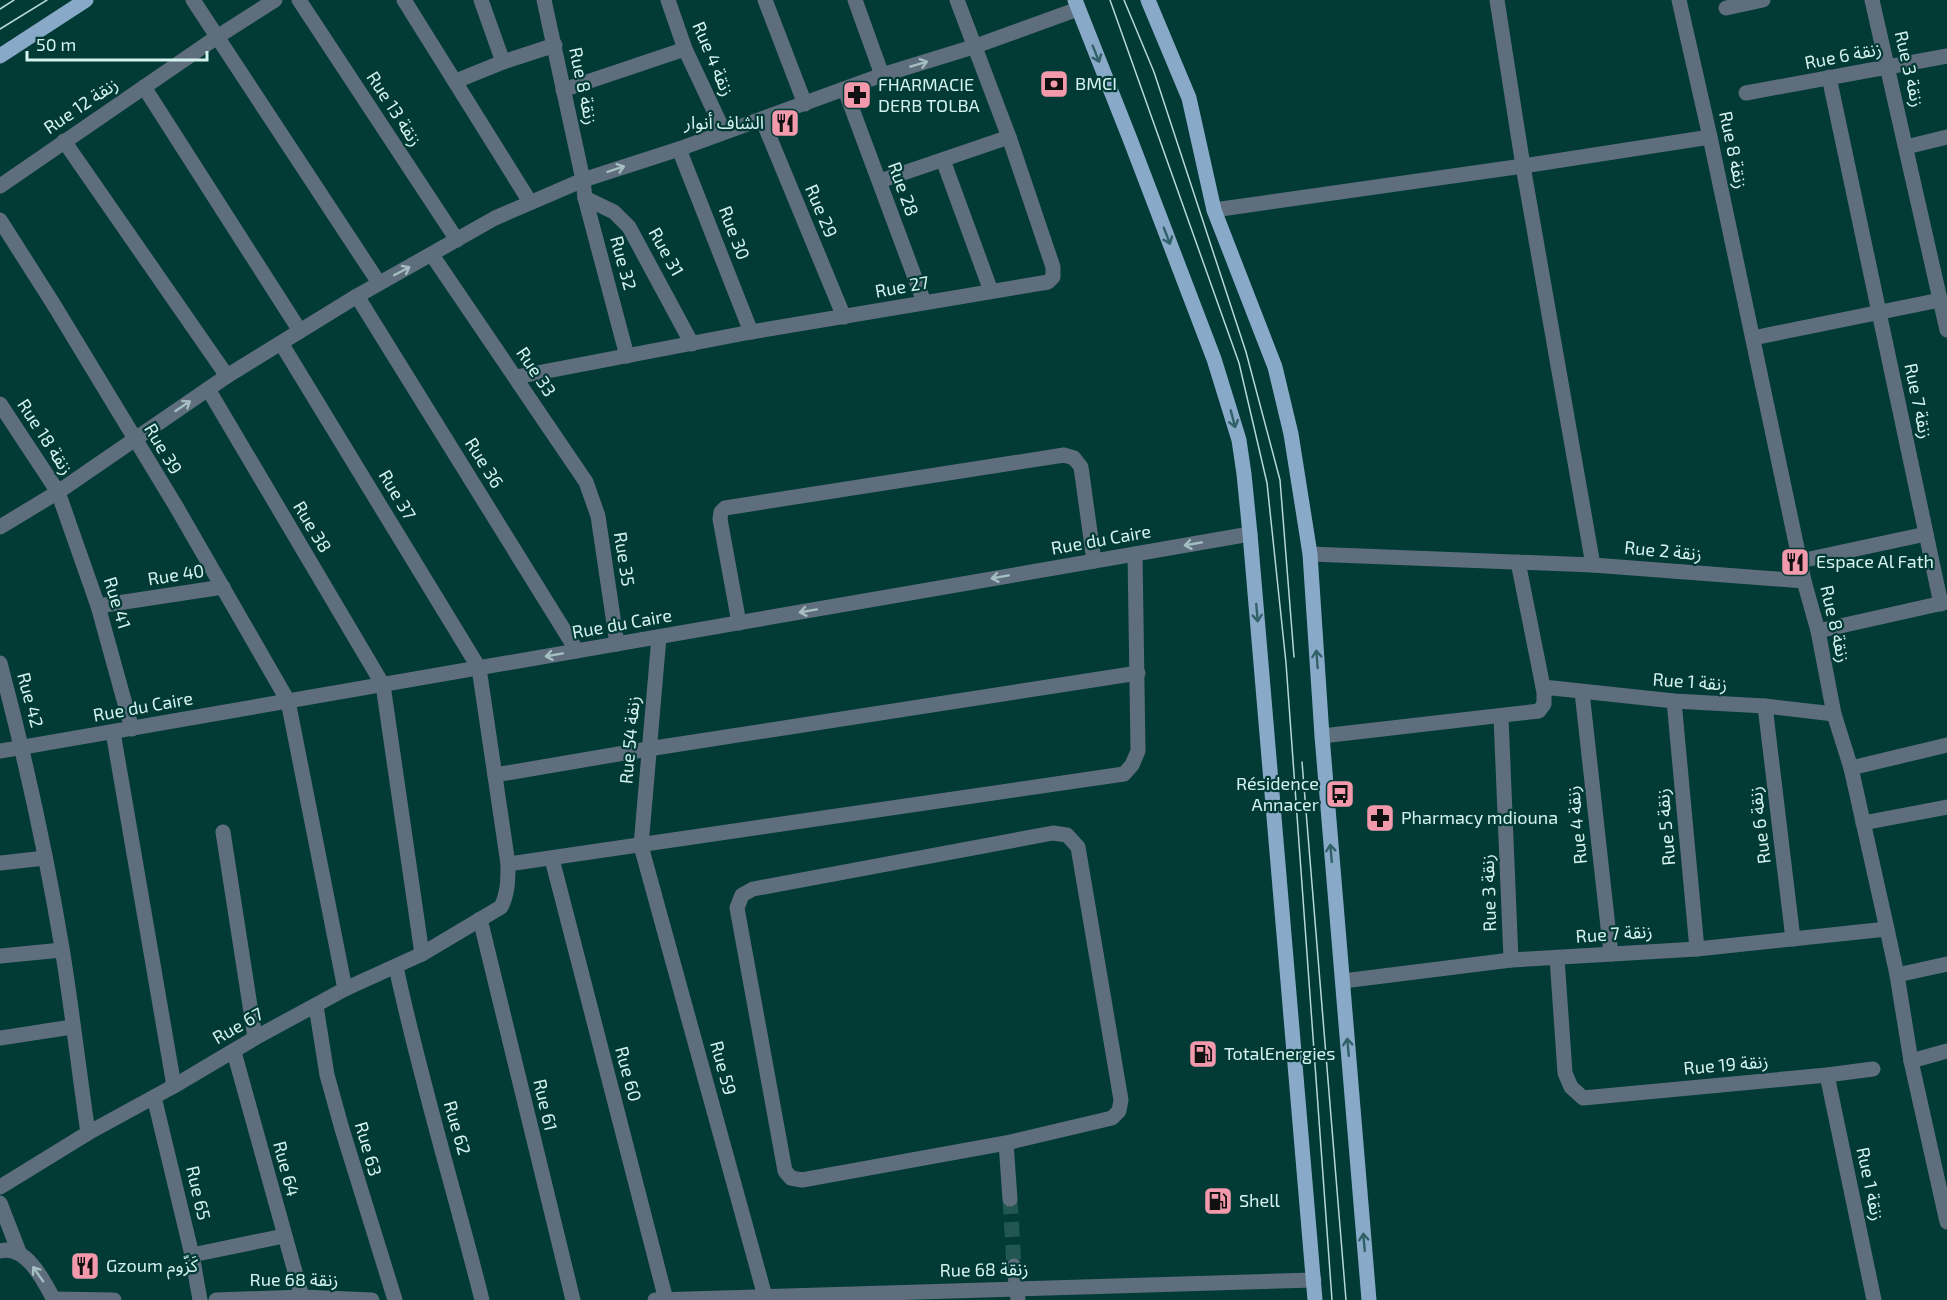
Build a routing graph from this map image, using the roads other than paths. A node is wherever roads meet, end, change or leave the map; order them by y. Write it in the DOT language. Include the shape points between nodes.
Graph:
graph roads {
  1 [pos="86,0"];
  2 [pos="194,0"];
  3 [pos="275,0"];
  4 [pos="299,0"];
  5 [pos="404,0"];
  6 [pos="481,0"];
  7 [pos="668,0"];
  8 [pos="765,0"];
  9 [pos="855,0"];
  10 [pos="957,0"];
  11 [pos="1148,0"];
  12 [pos="1497,0"];
  13 [pos="1679,0"];
  14 [pos="1763,0"];
  15 [pos="547,1"];
  16 [pos="1878,1"];
  17 [pos="1076,5"];
  18 [pos="1726,8"];
  19 [pos="217,37"];
  20 [pos="555,45"];
  21 [pos="974,47"];
  22 [pos="685,48"];
  23 [pos="0,56"];
  24 [pos="1947,56"];
  25 [pos="503,62"];
  26 [pos="1888,67"];
  27 [pos="882,75"];
  28 [pos="1829,77"];
  29 [pos="456,81"];
  30 [pos="144,87"];
  31 [pos="563,90"];
  32 [pos="845,90"];
  33 [pos="1746,93"];
  34 [pos="806,104"];
  35 [pos="762,119"];
  36 [pos="724,132"];
  37 [pos="1009,136"];
  38 [pos="1710,136"];
  39 [pos="1947,137"];
  40 [pos="64,141"];
  41 [pos="1906,147"];
  42 [pos="679,149"];
  43 [pos="943,160"];
  44 [pos="1523,166"];
  45 [pos="583,180"];
  46 [pos="880,181"];
  47 [pos="0,186"];
  48 [pos="585,198"];
  49 [pos="530,202"];
  50 [pos="1214,210"];
  51 [pos="0,220"];
  52 [pos="457,240"];
  53 [pos="432,255"];
  54 [pos="1941,272"];
  55 [pos="379,283"];
  56 [pos="991,291"];
  57 [pos="357,296"];
  58 [pos="1940,300"];
  59 [pos="924,302"];
  60 [pos="1880,312"];
  61 [pos="844,317"];
  62 [pos="1947,330"];
  63 [pos="300,331"];
  64 [pos="751,332"];
  65 [pos="1753,338"];
  66 [pos="281,343"];
  67 [pos="692,344"];
  68 [pos="627,356"];
  69 [pos="227,376"];
  70 [pos="516,377"];
  71 [pos="208,389"];
  72 [pos="0,404"];
  73 [pos="134,438"];
  74 [pos="58,492"];
  75 [pos="598,516"];
  76 [pos="0,527"];
  77 [pos="1250,534"];
  78 [pos="1926,534"];
  79 [pos="1135,554"];
  80 [pos="1310,554"];
  81 [pos="1094,561"];
  82 [pos="1800,561"];
  83 [pos="1518,562"];
  84 [pos="1593,565"];
  85 [pos="1804,581"];
  86 [pos="223,587"];
  87 [pos="1944,603"];
  88 [pos="98,606"];
  89 [pos="739,623"];
  90 [pos="1818,631"];
  91 [pos="659,637"];
  92 [pos="617,644"];
  93 [pos="577,651"];
  94 [pos="0,663"];
  95 [pos="479,668"];
  96 [pos="1138,673"];
  97 [pos="383,685"];
  98 [pos="1543,687"];
  99 [pos="1582,692"];
  100 [pos="288,701"];
  101 [pos="1674,701"];
  102 [pos="1765,706"];
  103 [pos="1834,714"];
  104 [pos="1501,717"];
  105 [pos="132,729"];
  106 [pos="113,732"];
  107 [pos="1322,736"];
  108 [pos="1947,745"];
  109 [pos="22,748"];
  110 [pos="648,749"];
  111 [pos="0,751"];
  112 [pos="1851,768"];
  113 [pos="495,775"];
  114 [pos="1947,807"];
  115 [pos="1863,823"];
  116 [pos="223,832"];
  117 [pos="641,846"];
  118 [pos="45,858"];
  119 [pos="552,859"];
  120 [pos="0,863"];
  121 [pos="508,864"];
  122 [pos="480,919"];
  123 [pos="1887,929"];
  124 [pos="1793,939"];
  125 [pos="1697,949"];
  126 [pos="62,950"];
  127 [pos="422,954"];
  128 [pos="1611,954"];
  129 [pos="0,956"];
  130 [pos="1557,958"];
  131 [pos="1511,960"];
  132 [pos="396,967"];
  133 [pos="1946,969"];
  134 [pos="1897,975"];
  135 [pos="1342,981"];
  136 [pos="345,989"];
  137 [pos="316,1006"];
  138 [pos="72,1027"];
  139 [pos="0,1038"];
  140 [pos="255,1038"];
  141 [pos="1947,1051"];
  142 [pos="234,1052"];
  143 [pos="1911,1061"];
  144 [pos="1873,1069"];
  145 [pos="1827,1075"];
  146 [pos="174,1086"];
  147 [pos="154,1097"];
  148 [pos="88,1133"];
  149 [pos="1006,1143"];
  150 [pos="0,1187"];
  151 [pos="1010,1199"];
  152 [pos="0,1203"];
  153 [pos="1947,1222"];
  154 [pos="284,1236"];
  155 [pos="0,1251"];
  156 [pos="19,1252"];
  157 [pos="192,1255"];
  158 [pos="1014,1266"];
  159 [pos="1314,1280"];
  160 [pos="1018,1294"];
  161 [pos="878,1296"];
  162 [pos="302,1297"];
  163 [pos="766,1299"];
  164 [pos="53,1300"];
  165 [pos="114,1300"];
  166 [pos="200,1300"];
  167 [pos="216,1300"];
  168 [pos="372,1300"];
  169 [pos="395,1300"];
  170 [pos="482,1300"];
  171 [pos="573,1300"];
  172 [pos="655,1300"];
  173 [pos="666,1300"];
  174 [pos="1315,1300"];
  175 [pos="1369,1300"];
  176 [pos="1874,1300"];
  1 -- 23 [label="main road"];
  2 -- 19 [label="street"];
  3 -- 19 [label="street, Rue 12 زنقة"];
  4 -- 52 [label="street, Rue 13 زنقة"];
  5 -- 29 [label="street"];
  6 -- 25 [label="street"];
  7 -- 22 [label="street, Rue 4 زنقة"];
  8 -- 34 [label="street"];
  9 -- 27 [label="street"];
  10 -- 21 [label="street"];
  11 -- 50 [label="main road" via="1189,98"];
  12 -- 44 [label="street"];
  13 -- 38 [label="street, Rue 8 زنقة"];
  14 -- 18 [label="street"];
  15 -- 20 [label="street, Rue 8 زنقة"];
  16 -- 26 [label="street, Rue 3 زنقة"];
  17 -- 21 [label="street"];
  17 -- 77 [label="main road, one-way" via="1214,359 1239,440"];
  19 -- 30 [label="street, Rue 12 زنقة"];
  19 -- 55 [label="street"];
  20 -- 25 [label="street"];
  20 -- 31 [label="street, Rue 8 زنقة"];
  27 -- 21 [label="street, one-way"];
  21 -- 37 [label="street, Rue 27"];
  22 -- 31 [label="street"];
  22 -- 36 [label="street, Rue 4 زنقة"];
  24 -- 26 [label="street, Rue 6 زنقة"];
  25 -- 29 [label="street"];
  26 -- 28 [label="street, Rue 6 زنقة"];
  26 -- 41 [label="street, Rue 3 زنقة"];
  27 -- 32 [label="street"];
  28 -- 33 [label="street, Rue 6 زنقة"];
  28 -- 60 [label="street, Rue 7 زنقة"];
  29 -- 49 [label="street"];
  30 -- 40 [label="street, Rue 12 زنقة"];
  30 -- 63 [label="street"];
  31 -- 45 [label="street, Rue 8 زنقة"];
  32 -- 34 [label="street"];
  32 -- 46 [label="street, Rue 28"];
  34 -- 35 [label="street"];
  35 -- 36 [label="street"];
  35 -- 61 [label="street, Rue 29"];
  36 -- 42 [label="street"];
  37 -- 43 [label="street"];
  37 -- 56 [label="street, Rue 27" via="1053,277 1048,282"];
  38 -- 44 [label="street"];
  38 -- 65 [label="street, Rue 8 زنقة"];
  39 -- 41 [label="street"];
  40 -- 47 [label="street, Rue 12 زنقة"];
  40 -- 69 [label="street"];
  41 -- 54 [label="street, Rue 3 زنقة"];
  45 -- 42 [label="street, one-way"];
  42 -- 64 [label="street, Rue 30"];
  43 -- 46 [label="street"];
  43 -- 56 [label="street"];
  44 -- 50 [label="street"];
  44 -- 84 [label="street"];
  45 -- 48 [label="street, Rue 32"];
  45 -- 49 [label="street"];
  46 -- 59 [label="street, Rue 28"];
  48 -- 67 [label="street, Rue 31" via="615,212 629,227"];
  48 -- 68 [label="street, Rue 32"];
  49 -- 52 [label="street"];
  50 -- 80 [label="main road" via="1275,367 1291,434"];
  51 -- 73 [label="street, Rue 39"];
  52 -- 53 [label="street"];
  55 -- 53 [label="street, one-way"];
  53 -- 70 [label="street, Rue 33"];
  54 -- 58 [label="street, Rue 3 زنقة"];
  55 -- 57 [label="street"];
  56 -- 59 [label="street, Rue 27"];
  57 -- 63 [label="street"];
  57 -- 93 [label="street, Rue 36"];
  58 -- 60 [label="street"];
  58 -- 62 [label="street, Rue 3 زنقة"];
  59 -- 61 [label="street, Rue 27"];
  60 -- 65 [label="street"];
  60 -- 78 [label="street, Rue 7 زنقة"];
  61 -- 64 [label="street, Rue 27"];
  63 -- 66 [label="street"];
  64 -- 67 [label="street, Rue 27"];
  65 -- 82 [label="street, Rue 8 زنقة"];
  66 -- 69 [label="street"];
  66 -- 95 [label="street, Rue 37"];
  67 -- 68 [label="street, Rue 27"];
  68 -- 70 [label="street, Rue 27"];
  69 -- 71 [label="street"];
  70 -- 75 [label="street, Rue 33" via="586,482"];
  73 -- 71 [label="street, one-way"];
  71 -- 97 [label="street, Rue 38"];
  72 -- 74 [label="street, Rue 18 زنقة"];
  73 -- 74 [label="street"];
  73 -- 86 [label="street, Rue 39"];
  74 -- 76 [label="street"];
  74 -- 88 [label="street, Rue 41"];
  75 -- 92 [label="street, Rue 35"];
  77 -- 79 [label="street, Rue du Caire, one-way"];
  77 -- 159 [label="main road, one-way"];
  78 -- 82 [label="street"];
  78 -- 87 [label="street, Rue 7 زنقة"];
  79 -- 81 [label="street, Rue du Caire"];
  79 -- 96 [label="street"];
  80 -- 83 [label="street, Rue 2 زنقة"];
  107 -- 80 [label="main road, one-way"];
  81 -- 89 [label="street, Rue du Caire, one-way"];
  81 -- 89 [label="street" via="1081,467 1064,454 725,508 720,519"];
  82 -- 85 [label="street, Rue 8 زنقة"];
  83 -- 84 [label="street, Rue 2 زنقة"];
  83 -- 98 [label="street"];
  84 -- 85 [label="street, Rue 2 زنقة"];
  85 -- 90 [label="street, Rue 8 زنقة"];
  86 -- 88 [label="street, Rue 40"];
  86 -- 100 [label="street, Rue 39"];
  87 -- 90 [label="street"];
  88 -- 105 [label="street, Rue 41"];
  89 -- 91 [label="street, Rue du Caire"];
  90 -- 103 [label="street, Rue 8 زنقة"];
  91 -- 92 [label="street, Rue du Caire"];
  91 -- 110 [label="street, Rue 54 زنقة"];
  92 -- 93 [label="street, Rue du Caire"];
  93 -- 95 [label="street, Rue du Caire, one-way"];
  94 -- 109 [label="street, Rue 42"];
  95 -- 97 [label="street, Rue du Caire"];
  95 -- 113 [label="street"];
  96 -- 110 [label="street"];
  96 -- 117 [label="street" via="1138,751 1124,774"];
  97 -- 100 [label="street, Rue du Caire"];
  97 -- 127 [label="street"];
  98 -- 99 [label="street, Rue 1 زنقة"];
  98 -- 104 [label="street" via="1544,704 1539,711"];
  99 -- 101 [label="street, Rue 1 زنقة"];
  99 -- 128 [label="street, Rue 4 زنقة"];
  100 -- 105 [label="street, Rue du Caire"];
  100 -- 136 [label="street, Rue 39"];
  101 -- 102 [label="street, Rue 1 زنقة"];
  101 -- 125 [label="street, Rue 5 زنقة"];
  102 -- 103 [label="street, Rue 1 زنقة"];
  102 -- 124 [label="street, Rue 6 زنقة"];
  103 -- 112 [label="street, Rue 8 زنقة"];
  104 -- 107 [label="street"];
  104 -- 131 [label="street, Rue 3 زنقة"];
  105 -- 106 [label="street, Rue du Caire"];
  106 -- 109 [label="street, Rue du Caire"];
  106 -- 146 [label="street"];
  135 -- 107 [label="main road, one-way"];
  108 -- 112 [label="street"];
  109 -- 111 [label="street, Rue du Caire"];
  109 -- 118 [label="street, Rue 42"];
  110 -- 113 [label="street"];
  110 -- 117 [label="street, Rue 54 زنقة"];
  112 -- 115 [label="street, Rue 8 زنقة"];
  113 -- 121 [label="street"];
  114 -- 115 [label="street"];
  115 -- 123 [label="street, Rue 8 زنقة"];
  116 -- 140 [label="street"];
  117 -- 119 [label="street"];
  117 -- 163 [label="street, Rue 59"];
  118 -- 120 [label="street"];
  118 -- 126 [label="street, Rue 42"];
  119 -- 121 [label="street"];
  119 -- 173 [label="street, Rue 60"];
  121 -- 122 [label="street, Rue 67" via="508,884 501,907"];
  122 -- 127 [label="street, Rue 67"];
  122 -- 171 [label="street, Rue 61"];
  123 -- 124 [label="street, Rue 7 زنقة"];
  123 -- 134 [label="street, Rue 8 زنقة"];
  124 -- 125 [label="street, Rue 7 زنقة"];
  125 -- 128 [label="street, Rue 7 زنقة"];
  126 -- 129 [label="street"];
  126 -- 138 [label="street, Rue 42"];
  127 -- 132 [label="street, Rue 67"];
  128 -- 130 [label="street, Rue 7 زنقة"];
  130 -- 131 [label="street, Rue 7 زنقة"];
  130 -- 145 [label="street, Rue 19 زنقة" via="1565,1073 1571,1087 1583,1098"];
  131 -- 135 [label="street, Rue 7 زنقة"];
  132 -- 136 [label="street, Rue 67"];
  132 -- 170 [label="street, Rue 62"];
  133 -- 134 [label="street"];
  134 -- 143 [label="street, Rue 8 زنقة"];
  175 -- 135 [label="main road, one-way"];
  136 -- 137 [label="street, Rue 67"];
  137 -- 140 [label="street, Rue 67"];
  137 -- 169 [label="street, Rue 63" via="327,1075"];
  138 -- 139 [label="street"];
  138 -- 148 [label="street, Rue 42"];
  140 -- 142 [label="street, Rue 67"];
  141 -- 143 [label="street"];
  142 -- 146 [label="street, Rue 67"];
  142 -- 154 [label="street, Rue 64"];
  143 -- 153 [label="street, Rue 8 زنقة"];
  144 -- 145 [label="street, Rue 19 زنقة"];
  145 -- 176 [label="street, Rue 1 زنقة"];
  146 -- 147 [label="street, Rue 67"];
  147 -- 148 [label="street, Rue 67"];
  147 -- 157 [label="street, Rue 65"];
  148 -- 150 [label="street, Rue 67"];
  149 -- 149 [label="street" via="1112,1118 1119,1111 1121,1100 1078,847 1067,835 1053,832 753,889 742,895 736,908 785,1171 791,1178 802,1180"];
  149 -- 151 [label="street"];
  152 -- 156 [label="street"];
  154 -- 157 [label="street"];
  154 -- 162 [label="street, Rue 64"];
  155 -- 156 [label="street"];
  164 -- 156 [label="street, one-way" via="37,1271"];
  157 -- 166 [label="street, Rue 65"];
  158 -- 160 [label="street"];
  159 -- 160 [label="street, Rue 68 زنقة"];
  159 -- 174 [label="main road"];
  160 -- 161 [label="street, Rue 68 زنقة"];
  161 -- 163 [label="street, Rue 68 زنقة"];
  162 -- 167 [label="street, Rue 68 زنقة"];
  162 -- 168 [label="street, Rue 68 زنقة"];
  163 -- 173 [label="street, Rue 68 زنقة"];
  164 -- 165 [label="street"];
  172 -- 173 [label="street, Rue 68 زنقة"];
}
